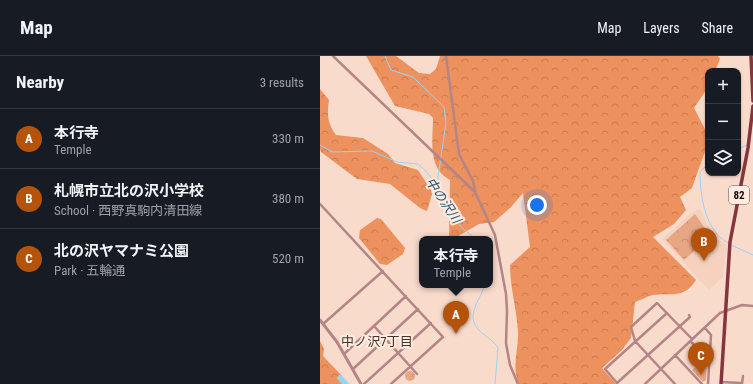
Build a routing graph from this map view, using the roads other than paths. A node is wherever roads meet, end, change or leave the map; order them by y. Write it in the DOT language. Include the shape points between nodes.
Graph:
graph roads {
  1 [pos="333,56"];
  2 [pos="446,56"];
  3 [pos="751,56"];
  4 [pos="753,101"];
  5 [pos="753,106"];
  6 [pos="475,192"];
  7 [pos="320,204"];
  8 [pos="383,271"];
  9 [pos="406,296"];
  10 [pos="753,306"];
  11 [pos="418,309"];
  12 [pos="726,310"];
  13 [pos="667,313"];
  14 [pos="689,315"];
  15 [pos="320,320"];
  16 [pos="431,323"];
  17 [pos="323,324"];
  18 [pos="374,326"];
  19 [pos="679,326"];
  20 [pos="704,328"];
  21 [pos="386,339"];
  22 [pos="691,340"];
  23 [pos="635,341"];
  24 [pos="398,353"];
  25 [pos="343,354"];
  26 [pos="648,355"];
  27 [pos="675,355"];
  28 [pos="709,359"];
  29 [pos="410,366"];
  30 [pos="661,369"];
  31 [pos="352,370"];
  32 [pos="417,374"];
  33 [pos="742,376"];
  34 [pos="395,382"];
  35 [pos="721,383"];
  36 [pos="742,383"];
  37 [pos="363,384"];
  38 [pos="392,384"];
  39 [pos="518,384"];
  40 [pos="645,384"];
  41 [pos="675,384"];
  42 [pos="702,384"];
  43 [pos="708,384"];
  1 -- 6 [label="street"];
  2 -- 6 [label="street" via="459,154 473,181"];
  3 -- 4 [label="main road"];
  5 -- 12 [label="main road, 82" via="748,148 729,249"];
  6 -- 39 [label="street" via="490,223 498,249 507,311 507,350"];
  7 -- 8 [label="street"];
  8 -- 9 [label="street"];
  8 -- 17 [label="street"];
  9 -- 11 [label="street"];
  9 -- 18 [label="street"];
  10 -- 12 [label="street" via="742,305"];
  11 -- 16 [label="street"];
  11 -- 21 [label="street"];
  12 -- 20 [label="street"];
  12 -- 35 [label="main road, 82"];
  13 -- 19 [label="street"];
  13 -- 23 [label="street"];
  13 -- 23 [label="street" via="657,303 631,326"];
  14 -- 19 [label="street"];
  15 -- 17 [label="street"];
  16 -- 24 [label="street"];
  16 -- 29 [label="street" via="443,337"];
  17 -- 25 [label="street"];
  18 -- 21 [label="street"];
  18 -- 25 [label="street"];
  19 -- 22 [label="street"];
  19 -- 26 [label="street"];
  20 -- 22 [label="street"];
  20 -- 28 [label="street" via="711,335"];
  21 -- 24 [label="street"];
  21 -- 31 [label="street"];
  22 -- 27 [label="street"];
  22 -- 28 [label="street"];
  23 -- 26 [label="street"];
  23 -- 26 [label="street" via="605,369 617,383"];
  24 -- 29 [label="street"];
  24 -- 37 [label="street"];
  25 -- 31 [label="street"];
  26 -- 30 [label="street"];
  27 -- 30 [label="street"];
  27 -- 42 [label="street"];
  28 -- 43 [label="street"];
  29 -- 32 [label="street"];
  29 -- 34 [label="street"];
  30 -- 40 [label="street"];
  30 -- 41 [label="street"];
  31 -- 37 [label="street"];
  33 -- 36 [label="street"];
  34 -- 38 [label="street"];
  35 -- 36 [label="street"];
}
